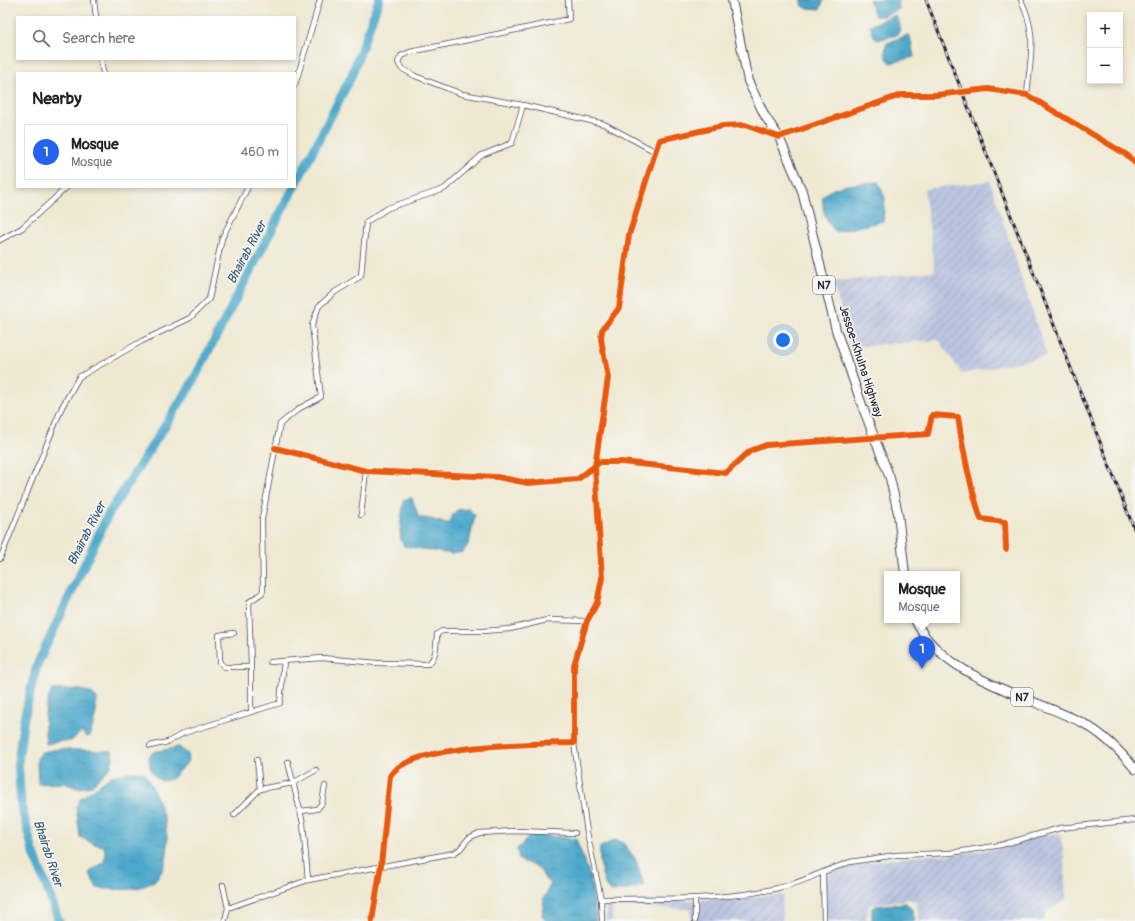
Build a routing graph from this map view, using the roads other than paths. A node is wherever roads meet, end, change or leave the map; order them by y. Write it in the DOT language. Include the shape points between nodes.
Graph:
graph roads {
  1 [pos="94,0"];
  2 [pos="320,0"];
  3 [pos="568,0"];
  4 [pos="732,0"];
  5 [pos="1021,0"];
  6 [pos="96,16"];
  7 [pos="102,60"];
  8 [pos="103,72"];
  9 [pos="296,83"];
  10 [pos="1026,95"];
  11 [pos="523,105"];
  12 [pos="779,137"];
  13 [pos="656,152"];
  14 [pos="1135,163"];
  15 [pos="66,188"];
  16 [pos="247,188"];
  17 [pos="0,240"];
  18 [pos="874,438"];
  19 [pos="275,448"];
  20 [pos="594,466"];
  21 [pos="366,471"];
  22 [pos="361,515"];
  23 [pos="1006,549"];
  24 [pos="0,559"];
  25 [pos="905,571"];
  26 [pos="587,621"];
  27 [pos="917,623"];
  28 [pos="234,633"];
  29 [pos="284,661"];
  30 [pos="270,662"];
  31 [pos="251,667"];
  32 [pos="251,711"];
  33 [pos="574,743"];
  34 [pos="150,746"];
  35 [pos="257,760"];
  36 [pos="288,762"];
  37 [pos="1135,769"];
  38 [pos="316,770"];
  39 [pos="293,783"];
  40 [pos="325,786"];
  41 [pos="260,789"];
  42 [pos="301,811"];
  43 [pos="234,815"];
  44 [pos="1135,820"];
  45 [pos="575,833"];
  46 [pos="382,865"];
  47 [pos="823,872"];
  48 [pos="308,880"];
  49 [pos="223,885"];
  50 [pos="601,899"];
  51 [pos="695,900"];
  52 [pos="228,908"];
  53 [pos="225,920"];
  54 [pos="372,921"];
  55 [pos="602,921"];
  56 [pos="695,921"];
  57 [pos="824,921"];
  1 -- 6 [label="street"];
  2 -- 9 [label="street"];
  3 -- 11 [label="street" via="569,19 410,52 401,56 398,62 401,68 415,76 462,94"];
  4 -- 12 [label="highway, Jessoe-Khulna Highway / N7" via="738,41 748,80 765,116"];
  5 -- 10 [label="street" via="1032,34"];
  7 -- 8 [label="street"];
  10 -- 12 [label="street" via="988,89 936,95 900,95"];
  10 -- 14 [label="street" via="1126,155"];
  11 -- 13 [label="street" via="604,124"];
  11 -- 19 [label="street" via="512,143 482,155 444,189 388,208 366,222 361,276 319,306 312,325 321,397 300,408 280,424"];
  12 -- 13 [label="street" via="745,125 723,126 659,140"];
  12 -- 18 [label="highway, Jessoe-Khulna Highway / N7" via="805,200 836,330"];
  13 -- 20 [label="street" via="629,235 619,308 602,330 601,339 608,378"];
  15 -- 17 [label="street" via="22,228"];
  16 -- 24 [label="street" via="222,238 209,299 190,318 142,341 79,377 62,407"];
  18 -- 20 [label="street" via="766,445 750,450 726,473 621,462 600,462"];
  18 -- 23 [label="street" via="928,434 932,415 958,417 964,454 981,519 1005,522"];
  18 -- 25 [label="highway, Jessoe-Khulna Highway / N7" via="894,491"];
  19 -- 21 [label="street"];
  19 -- 31 [label="street" via="262,519 263,590 249,602"];
  20 -- 21 [label="street" via="578,479 528,483 496,477"];
  20 -- 26 [label="street" via="602,578 597,603"];
  21 -- 22 [label="street"];
  26 -- 29 [label="street" via="547,620 510,629 483,632 442,631 437,634 435,653 428,664 322,658"];
  26 -- 33 [label="street" via="574,665"];
  27 -- 37 [label="highway, N7" via="926,639 954,663 984,680 1083,724 1103,738"];
  28 -- 31 [label="street" via="219,635 220,662 224,667"];
  29 -- 30 [label="street"];
  29 -- 32 [label="street" via="280,701"];
  31 -- 32 [label="street"];
  32 -- 34 [label="street" via="184,733 168,742"];
  33 -- 46 [label="street" via="501,745 438,753 408,762 392,772"];
  33 -- 50 [label="street" via="586,832"];
  35 -- 41 [label="street"];
  36 -- 39 [label="street"];
  38 -- 39 [label="street"];
  39 -- 41 [label="street"];
  39 -- 42 [label="street"];
  40 -- 42 [label="street" via="322,803 317,809"];
  41 -- 43 [label="street"];
  42 -- 48 [label="street"];
  44 -- 47 [label="street" via="1060,828 1001,845 950,853 896,855 850,862"];
  45 -- 46 [label="street" via="515,830 479,833 469,838 460,850 454,852"];
  46 -- 48 [label="street"];
  46 -- 54 [label="street"];
  47 -- 50 [label="street" via="786,886 745,894 694,898"];
  47 -- 57 [label="street"];
  48 -- 52 [label="street"];
  49 -- 52 [label="street"];
  50 -- 55 [label="street"];
  51 -- 56 [label="street"];
  52 -- 53 [label="street"];
}
